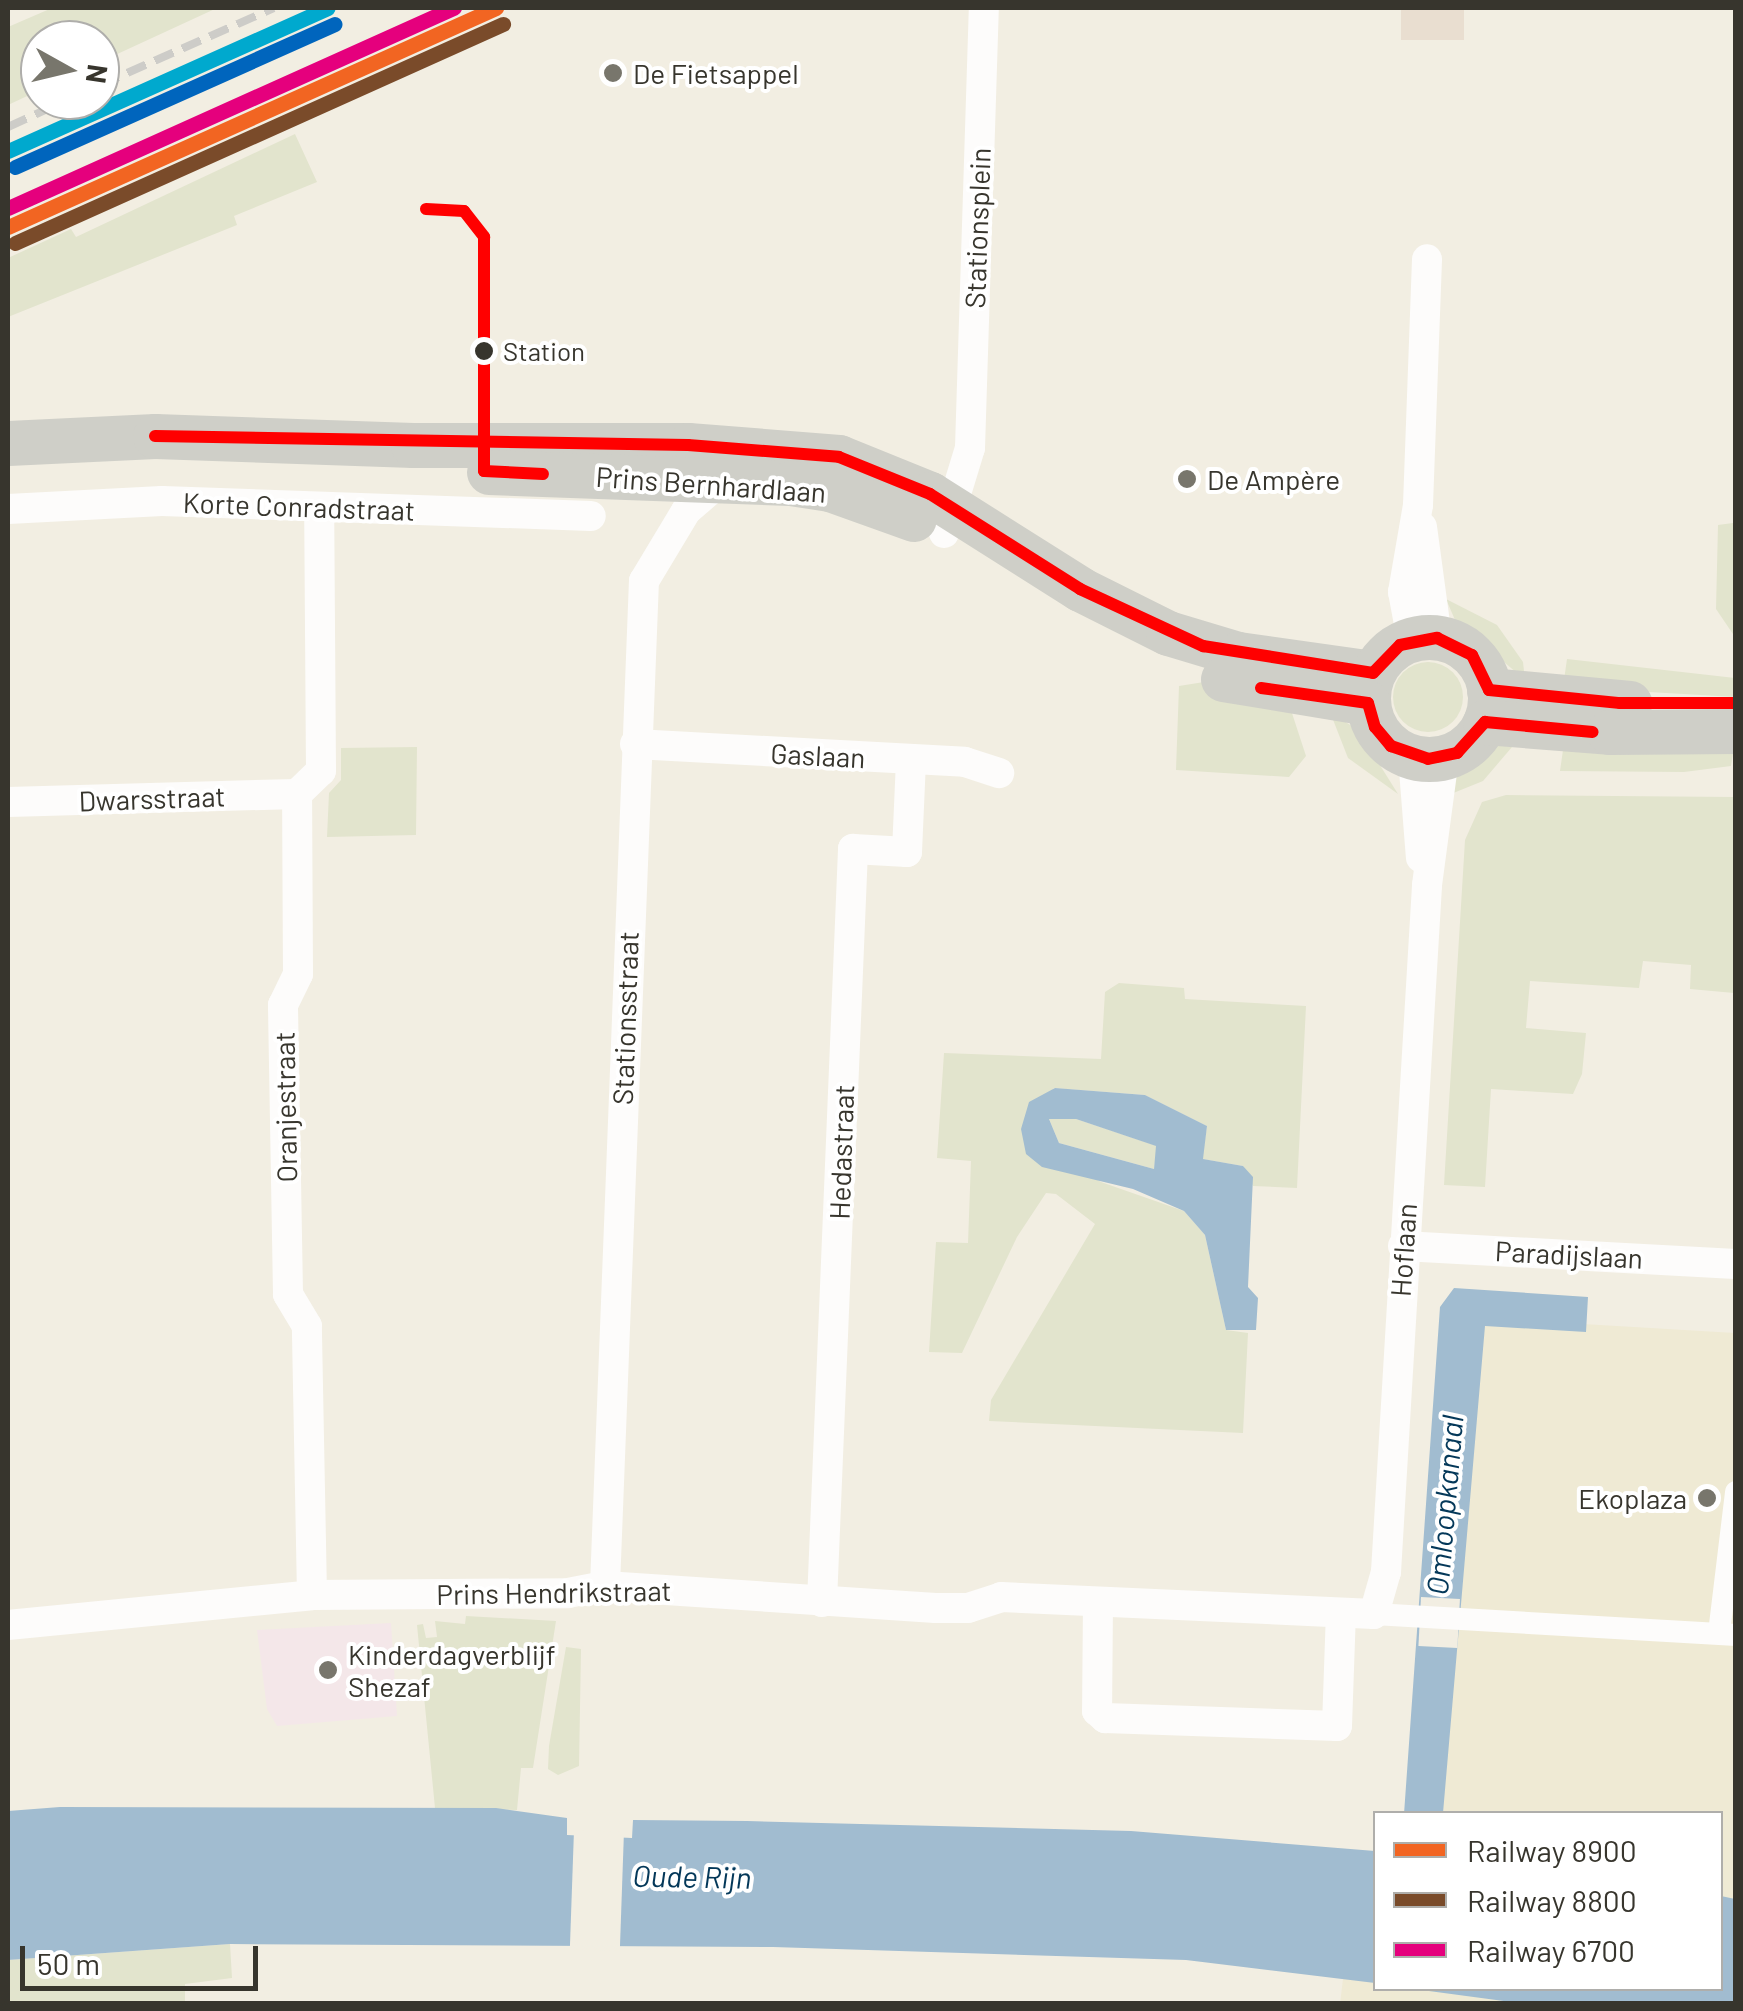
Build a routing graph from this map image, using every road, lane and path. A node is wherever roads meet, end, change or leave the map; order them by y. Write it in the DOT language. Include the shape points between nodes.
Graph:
graph roads {
  1 [pos="984,8"];
  2 [pos="1427,259"];
  3 [pos="8,443"];
  4 [pos="8,469"];
  5 [pos="724,479"];
  6 [pos="319,507"];
  7 [pos="8,509"];
  8 [pos="591,516"];
  9 [pos="949,520"];
  10 [pos="1425,639"];
  11 [pos="1371,688"];
  12 [pos="1736,702"];
  13 [pos="1487,706"];
  14 [pos="1736,731"];
  15 [pos="635,744"];
  16 [pos="1428,758"];
  17 [pos="911,759"];
  18 [pos="999,773"];
  19 [pos="296,794"];
  20 [pos="8,802"];
  21 [pos="1403,1246"];
  22 [pos="1736,1264"];
  23 [pos="1736,1492"];
  24 [pos="604,1586"];
  25 [pos="312,1596"];
  26 [pos="822,1602"];
  27 [pos="1098,1603"];
  28 [pos="1341,1614"];
  29 [pos="1374,1614"];
  30 [pos="8,1625"];
  31 [pos="1727,1634"];
  1 -- 9 [label="street, Stationsplein" via="970,448"];
  2 -- 10 [label="street" via="1418,506"];
  3 -- 9 [label="main road, Prins Bernhardlaan" via="155,436 794,451 839,457"];
  4 -- 5 [label="main road, Prins Bernhardlaan" via="134,462"];
  5 -- 9 [label="main road, Prins Bernhardlaan" via="830,489"];
  5 -- 15 [label="street, Stationsstraat" via="686,511 644,581"];
  6 -- 7 [label="street, Korte Conradstraat" via="85,501"];
  6 -- 8 [label="street, Korte Conradstraat"];
  6 -- 19 [label="street" via="321,771"];
  9 -- 11 [label="main road, Prins Bernhardlaan" via="1168,633"];
  10 -- 11 [label="main road" via="1389,652"];
  10 -- 13 [label="main road" via="1472,655"];
  11 -- 16 [label="main road" via="1382,738"];
  12 -- 13 [label="main road"];
  13 -- 14 [label="main road" via="1609,732"];
  13 -- 16 [label="main road" via="1469,744"];
  15 -- 17 [label="street, Gaslaan"];
  15 -- 24 [label="street, Stationsstraat"];
  16 -- 21 [label="street, Hoflaan" via="1412,802 1427,885"];
  17 -- 18 [label="street, Gaslaan" via="965,762"];
  17 -- 26 [label="street, Hedastraat" via="907,852 853,850"];
  19 -- 20 [label="street, Dwarsstraat"];
  19 -- 25 [label="street, Oranjestraat" via="298,974 284,1004 288,1294 306,1326"];
  21 -- 22 [label="street, Paradijslaan"];
  21 -- 29 [label="street, Hoflaan" via="1386,1572"];
  23 -- 31 [label="street"];
  24 -- 25 [label="street, Prins Hendrikstraat" via="568,1593"];
  24 -- 26 [label="street, Prins Hendrikstraat"];
  25 -- 30 [label="street, Prins Hendrikstraat"];
  26 -- 27 [label="street, Prins Hendrikstraat" via="968,1608 1000,1597"];
  27 -- 28 [label="street, Prins Hendrikstraat"];
  27 -- 28 [label="street" via="1097,1711 1105,1718 1337,1726"];
  28 -- 29 [label="street, Prins Hendrikstraat"];
  29 -- 31 [label="street, Prins Hendrikstraat"];
}
